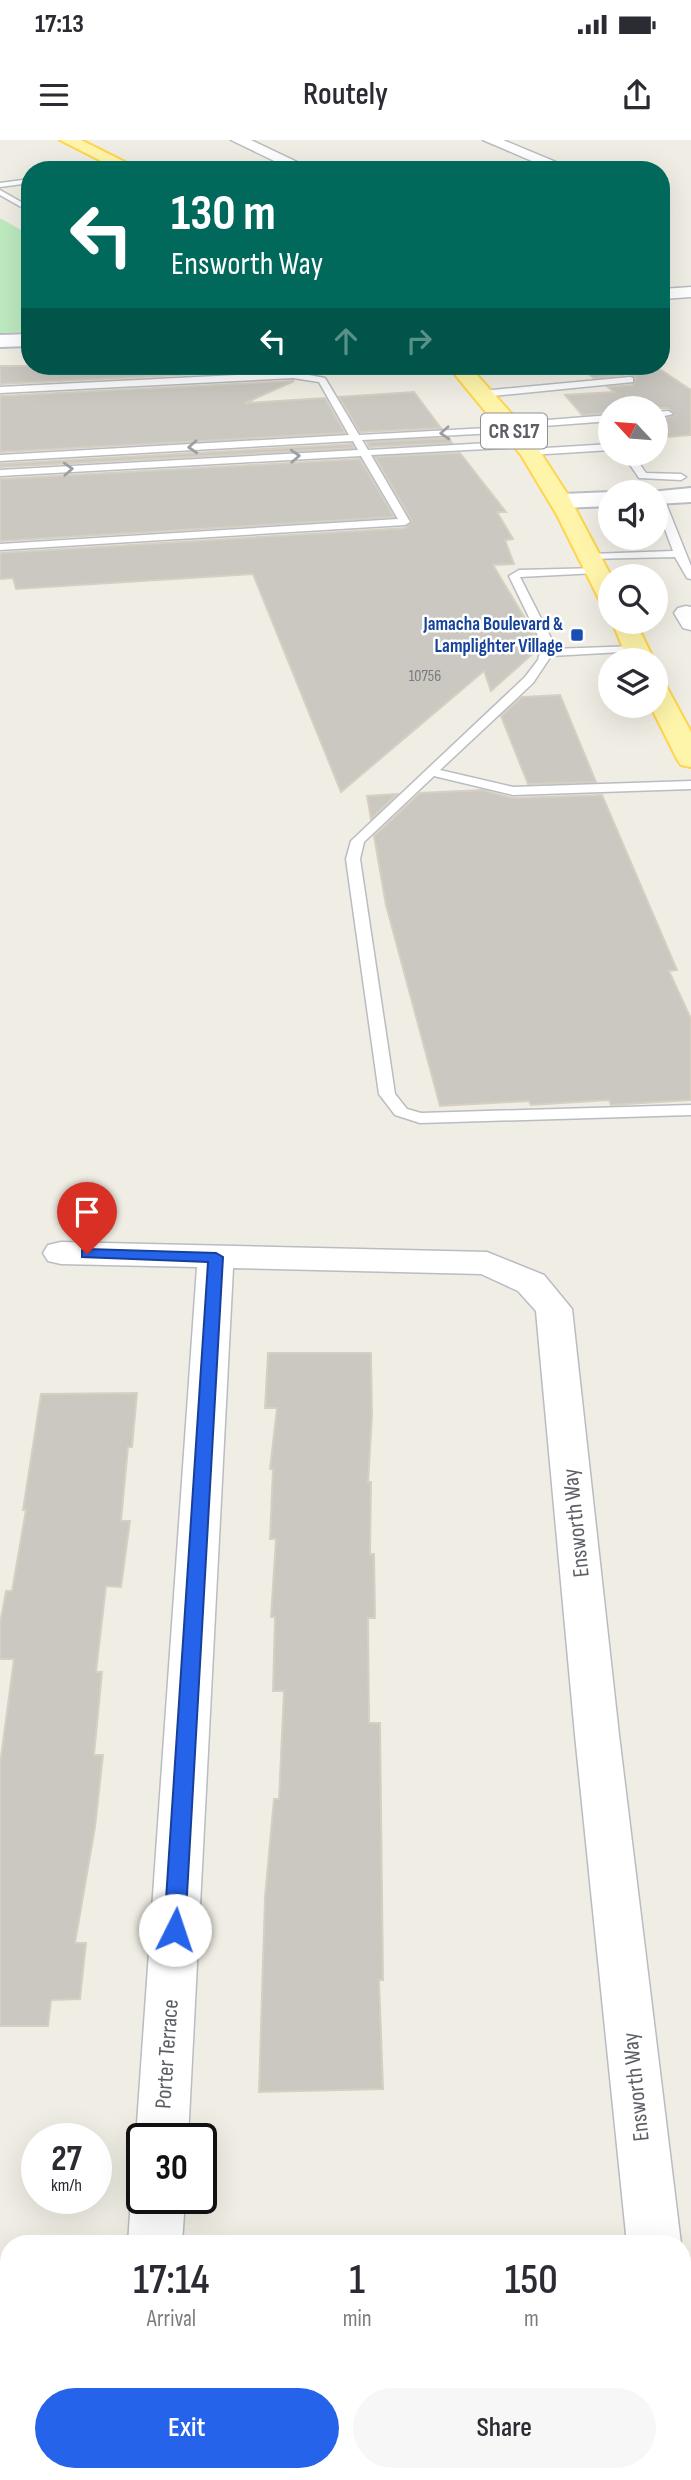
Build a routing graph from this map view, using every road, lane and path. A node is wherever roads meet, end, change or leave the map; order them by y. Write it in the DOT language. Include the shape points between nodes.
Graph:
graph roads {
  1 [pos="68,140"];
  2 [pos="238,140"];
  3 [pos="490,140"];
  4 [pos="114,161"];
  5 [pos="286,161"];
  6 [pos="544,161"];
  7 [pos="21,182"];
  8 [pos="0,185"];
  9 [pos="0,191"];
  10 [pos="21,204"];
  11 [pos="691,292"];
  12 [pos="670,293"];
  13 [pos="21,340"];
  14 [pos="0,341"];
  15 [pos="466,375"];
  16 [pos="630,380"];
  17 [pos="0,390"];
  18 [pos="482,394"];
  19 [pos="598,421"];
  20 [pos="519,438"];
  21 [pos="357,439"];
  22 [pos="598,446"];
  23 [pos="365,452"];
  24 [pos="0,458"];
  25 [pos="636,466"];
  26 [pos="0,473"];
  27 [pos="689,484"];
  28 [pos="668,492"];
  29 [pos="598,500"];
  30 [pos="562,501"];
  31 [pos="668,524"];
  32 [pos="691,546"];
  33 [pos="0,547"];
  34 [pos="678,550"];
  35 [pos="593,564"];
  36 [pos="690,573"];
  37 [pos="598,574"];
  38 [pos="547,653"];
  39 [pos="598,654"];
  40 [pos="668,714"];
  41 [pos="691,759"];
  42 [pos="431,772"];
  43 [pos="691,785"];
  44 [pos="691,1110"];
  45 [pos="61,1253"];
  46 [pos="216,1257"];
  47 [pos="163,2123"];
  48 [pos="157,2214"];
  49 [pos="156,2235"];
  50 [pos="652,2235"];
  1 -- 4 [label="main road"];
  2 -- 5 [label="street"];
  3 -- 6 [label="street"];
  7 -- 8 [label="lane"];
  9 -- 10 [label="lane"];
  11 -- 12 [label="street"];
  13 -- 14 [label="street"];
  15 -- 18 [label="main road, CR S17"];
  16 -- 18 [label="lane"];
  17 -- 21 [label="lane" via="293,375 322,380"];
  18 -- 20 [label="main road, CR S17"];
  19 -- 20 [label="lane"];
  20 -- 21 [label="lane, one-way"];
  20 -- 22 [label="lane"];
  20 -- 23 [label="lane"];
  20 -- 30 [label="main road, CR S17"];
  21 -- 23 [label="lane"];
  21 -- 24 [label="lane, one-way"];
  26 -- 23 [label="lane, one-way"];
  23 -- 33 [label="lane" via="405,522"];
  25 -- 27 [label="lane" via="643,476"];
  27 -- 28 [label="street"];
  29 -- 30 [label="street"];
  30 -- 35 [label="main road, CR S17"];
  31 -- 34 [label="lane"];
  32 -- 34 [label="lane"];
  34 -- 35 [label="lane"];
  34 -- 36 [label="lane"];
  35 -- 37 [label="main road, CR S17"];
  35 -- 38 [label="lane" via="514,576 548,644"];
  38 -- 39 [label="lane"];
  38 -- 42 [label="lane" via="528,680"];
  40 -- 41 [label="main road"];
  42 -- 43 [label="lane" via="513,791"];
  42 -- 44 [label="lane" via="358,841 353,859 387,1094 401,1112 420,1118"];
  45 -- 46 [label="street, Ensworth Way"];
  46 -- 47 [label="street, Porter Terrace"];
  46 -- 50 [label="street, Ensworth Way" via="487,1263 531,1283 554,1309"];
  48 -- 49 [label="street"];
}
